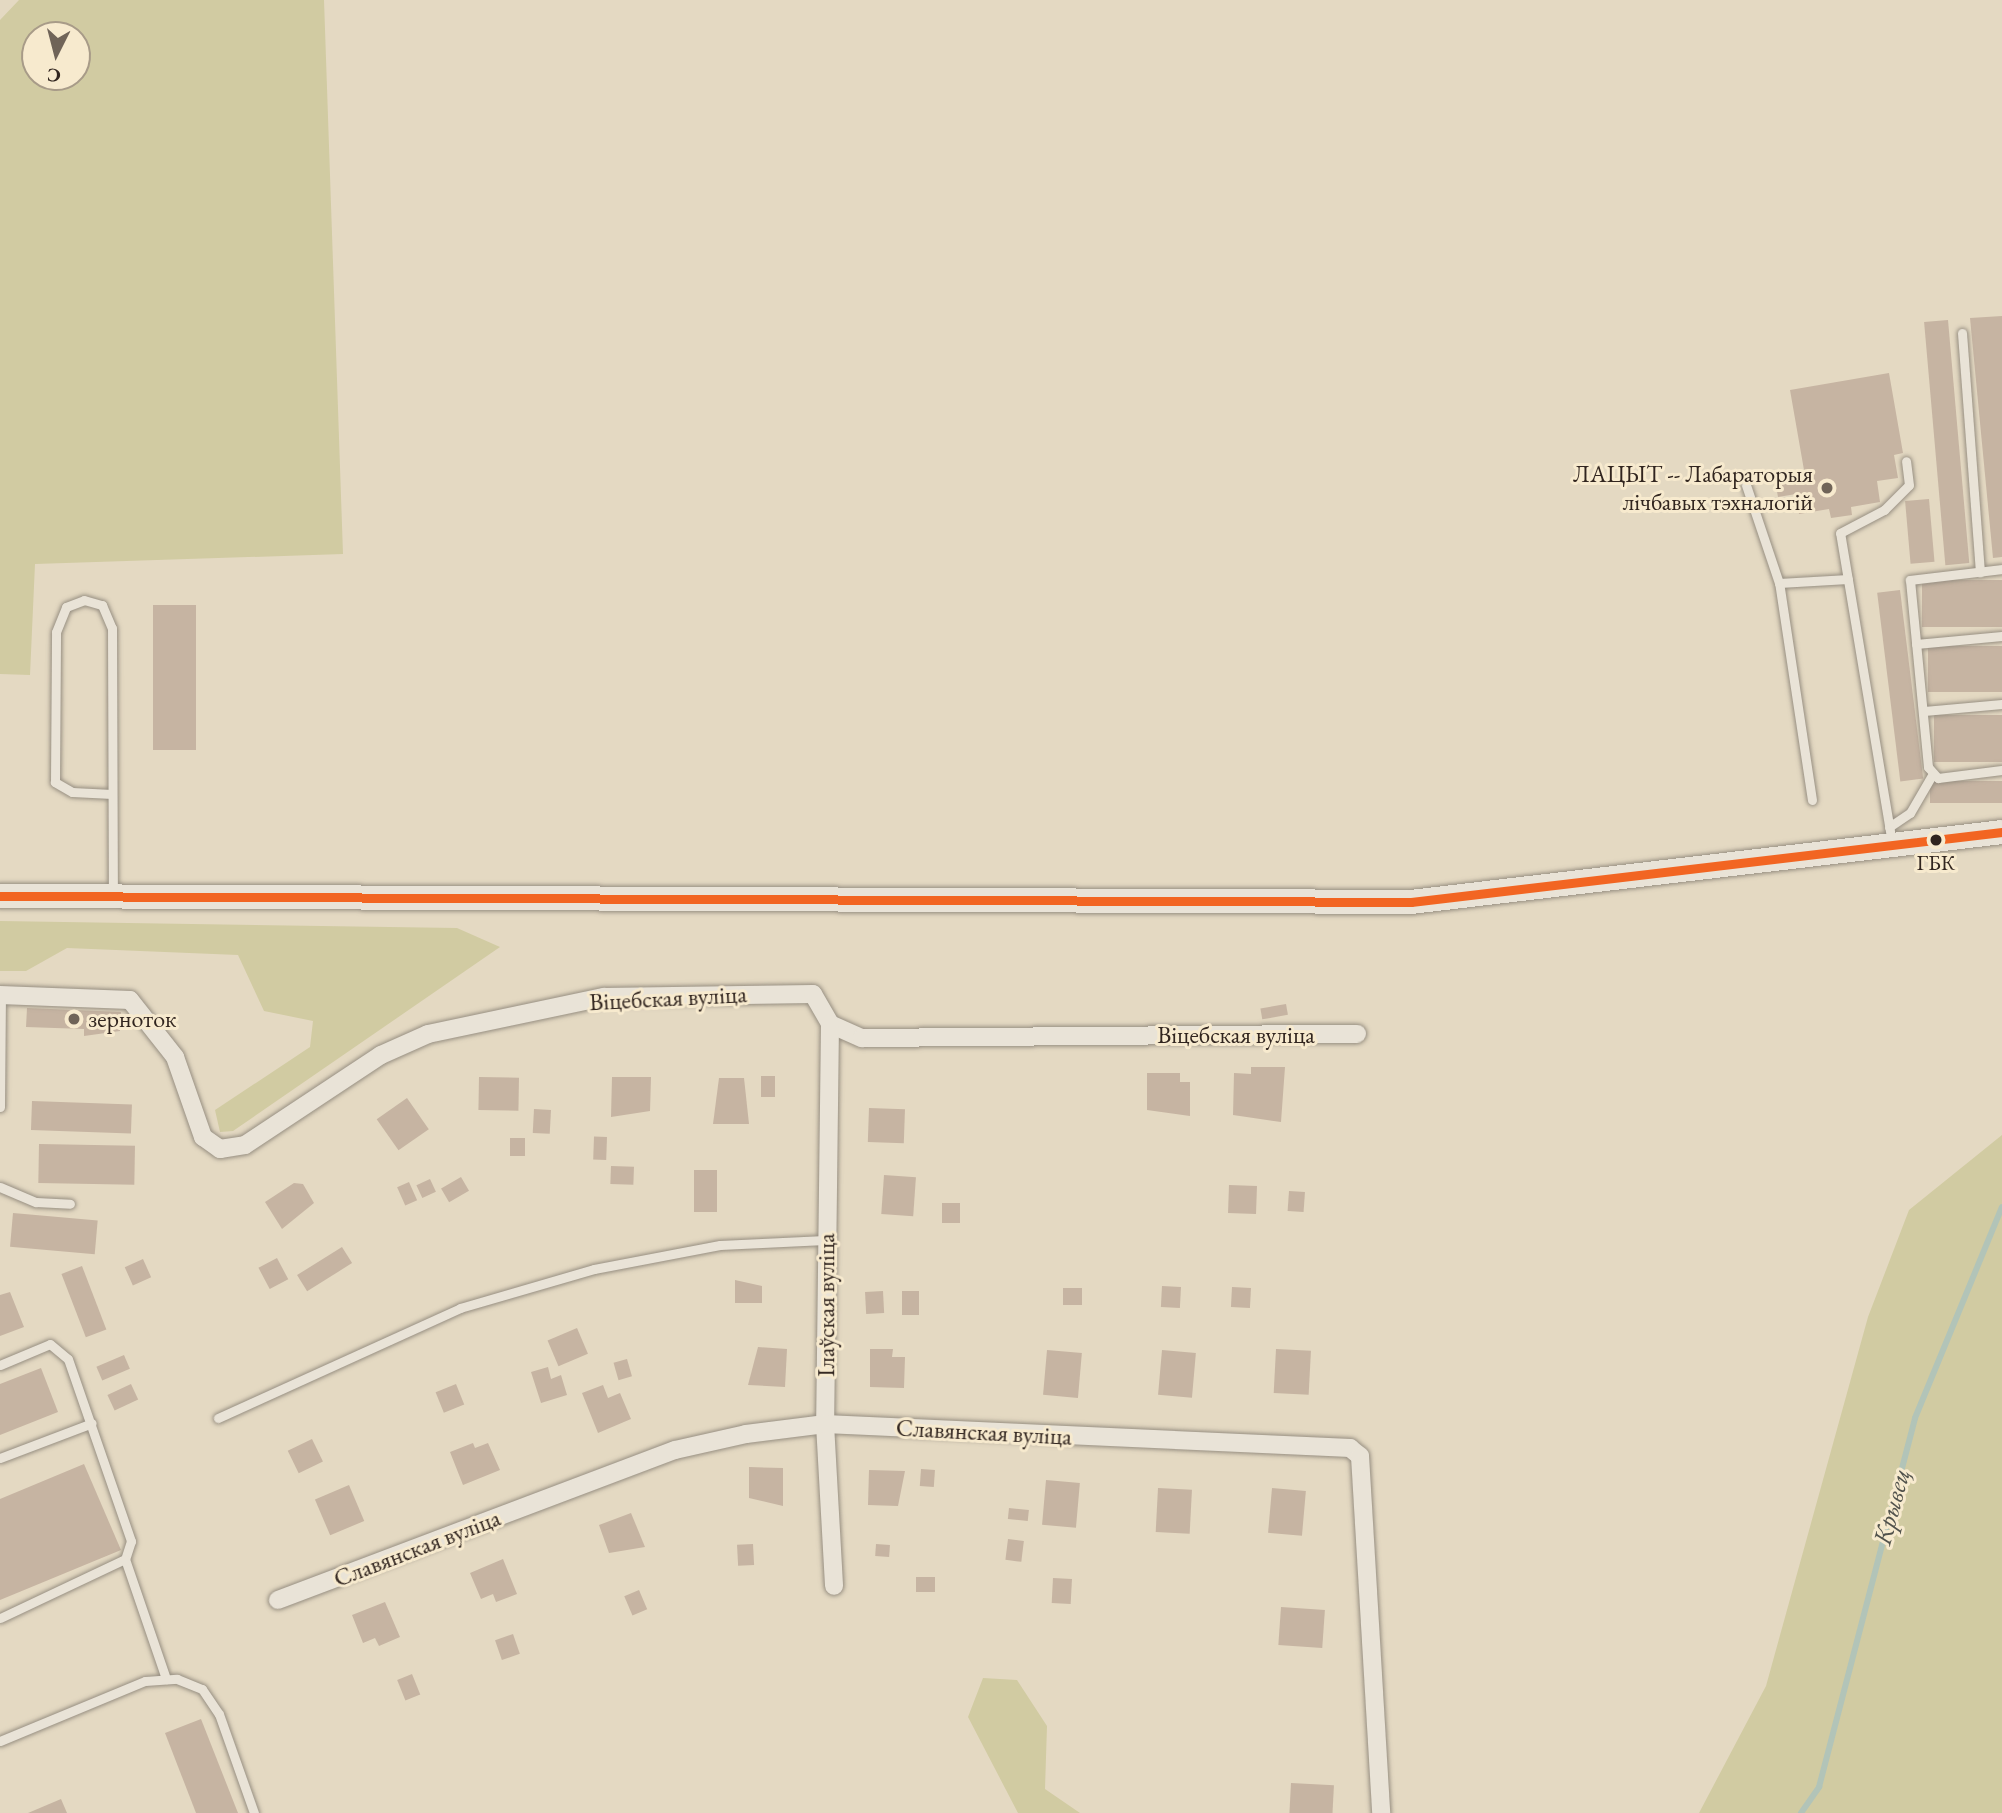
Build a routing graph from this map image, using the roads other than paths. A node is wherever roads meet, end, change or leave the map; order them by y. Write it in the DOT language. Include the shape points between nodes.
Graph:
graph roads {
  1 [pos="1962,333"];
  2 [pos="1906,461"];
  3 [pos="1746,485"];
  4 [pos="2002,569"];
  5 [pos="1980,572"];
  6 [pos="1848,579"];
  7 [pos="1779,583"];
  8 [pos="2002,636"];
  9 [pos="1916,644"];
  10 [pos="2002,704"];
  11 [pos="1924,711"];
  12 [pos="2002,771"];
  13 [pos="1932,775"];
  14 [pos="111,794"];
  15 [pos="1812,800"];
  16 [pos="2002,832"];
  17 [pos="1891,838"];
  18 [pos="0,895"];
  19 [pos="113,897"];
  20 [pos="0,995"];
  21 [pos="830,1024"];
  22 [pos="1357,1034"];
  23 [pos="0,1053"];
  24 [pos="0,1107"];
  25 [pos="0,1187"];
  26 [pos="70,1204"];
  27 [pos="825,1240"];
  28 [pos="0,1365"];
  29 [pos="218,1418"];
  30 [pos="92,1423"];
  31 [pos="825,1424"];
  32 [pos="0,1458"];
  33 [pos="125,1559"];
  34 [pos="834,1586"];
  35 [pos="278,1600"];
  36 [pos="0,1618"];
  37 [pos="166,1679"];
  38 [pos="0,1741"];
  39 [pos="254,1813"];
  40 [pos="1381,1813"];
  1 -- 5 [label="lane"];
  2 -- 6 [label="lane" via="1909,485 1884,510 1840,533"];
  3 -- 7 [label="lane"];
  4 -- 5 [label="lane"];
  5 -- 9 [label="lane" via="1910,580"];
  6 -- 7 [label="lane"];
  6 -- 17 [label="lane"];
  7 -- 15 [label="lane"];
  8 -- 9 [label="lane"];
  9 -- 11 [label="lane"];
  10 -- 11 [label="lane"];
  11 -- 13 [label="lane"];
  12 -- 13 [label="lane"];
  13 -- 17 [label="lane"];
  14 -- 14 [label="lane" via="112,628 102,605 84,600 65,607 56,632 55,782 72,792"];
  14 -- 19 [label="lane"];
  16 -- 17 [label="main road"];
  17 -- 19 [label="main road" via="1411,902"];
  18 -- 19 [label="main road"];
  20 -- 21 [label="street, Віцебская вуліца" via="130,1000 174,1057 203,1137 220,1149 245,1144 381,1055 428,1034 604,997 813,994"];
  20 -- 23 [label="lane"];
  21 -- 22 [label="street, Віцебская вуліца" via="862,1038"];
  21 -- 27 [label="street, Ілаўская вуліца"];
  23 -- 24 [label="lane"];
  25 -- 26 [label="lane" via="36,1202"];
  27 -- 29 [label="lane" via="720,1245 594,1269 473,1304"];
  27 -- 31 [label="street, Ілаўская вуліца"];
  28 -- 30 [label="lane" via="50,1344 68,1359"];
  30 -- 32 [label="lane"];
  30 -- 33 [label="lane" via="131,1541"];
  31 -- 34 [label="street, Ілаўская вуліца"];
  31 -- 35 [label="street, Славянская вуліца" via="675,1450"];
  31 -- 40 [label="street, Славянская вуліца" via="1350,1448 1360,1456"];
  33 -- 36 [label="lane"];
  33 -- 37 [label="lane"];
  37 -- 38 [label="lane" via="145,1681"];
  37 -- 39 [label="lane" via="202,1689 219,1714"];
}
